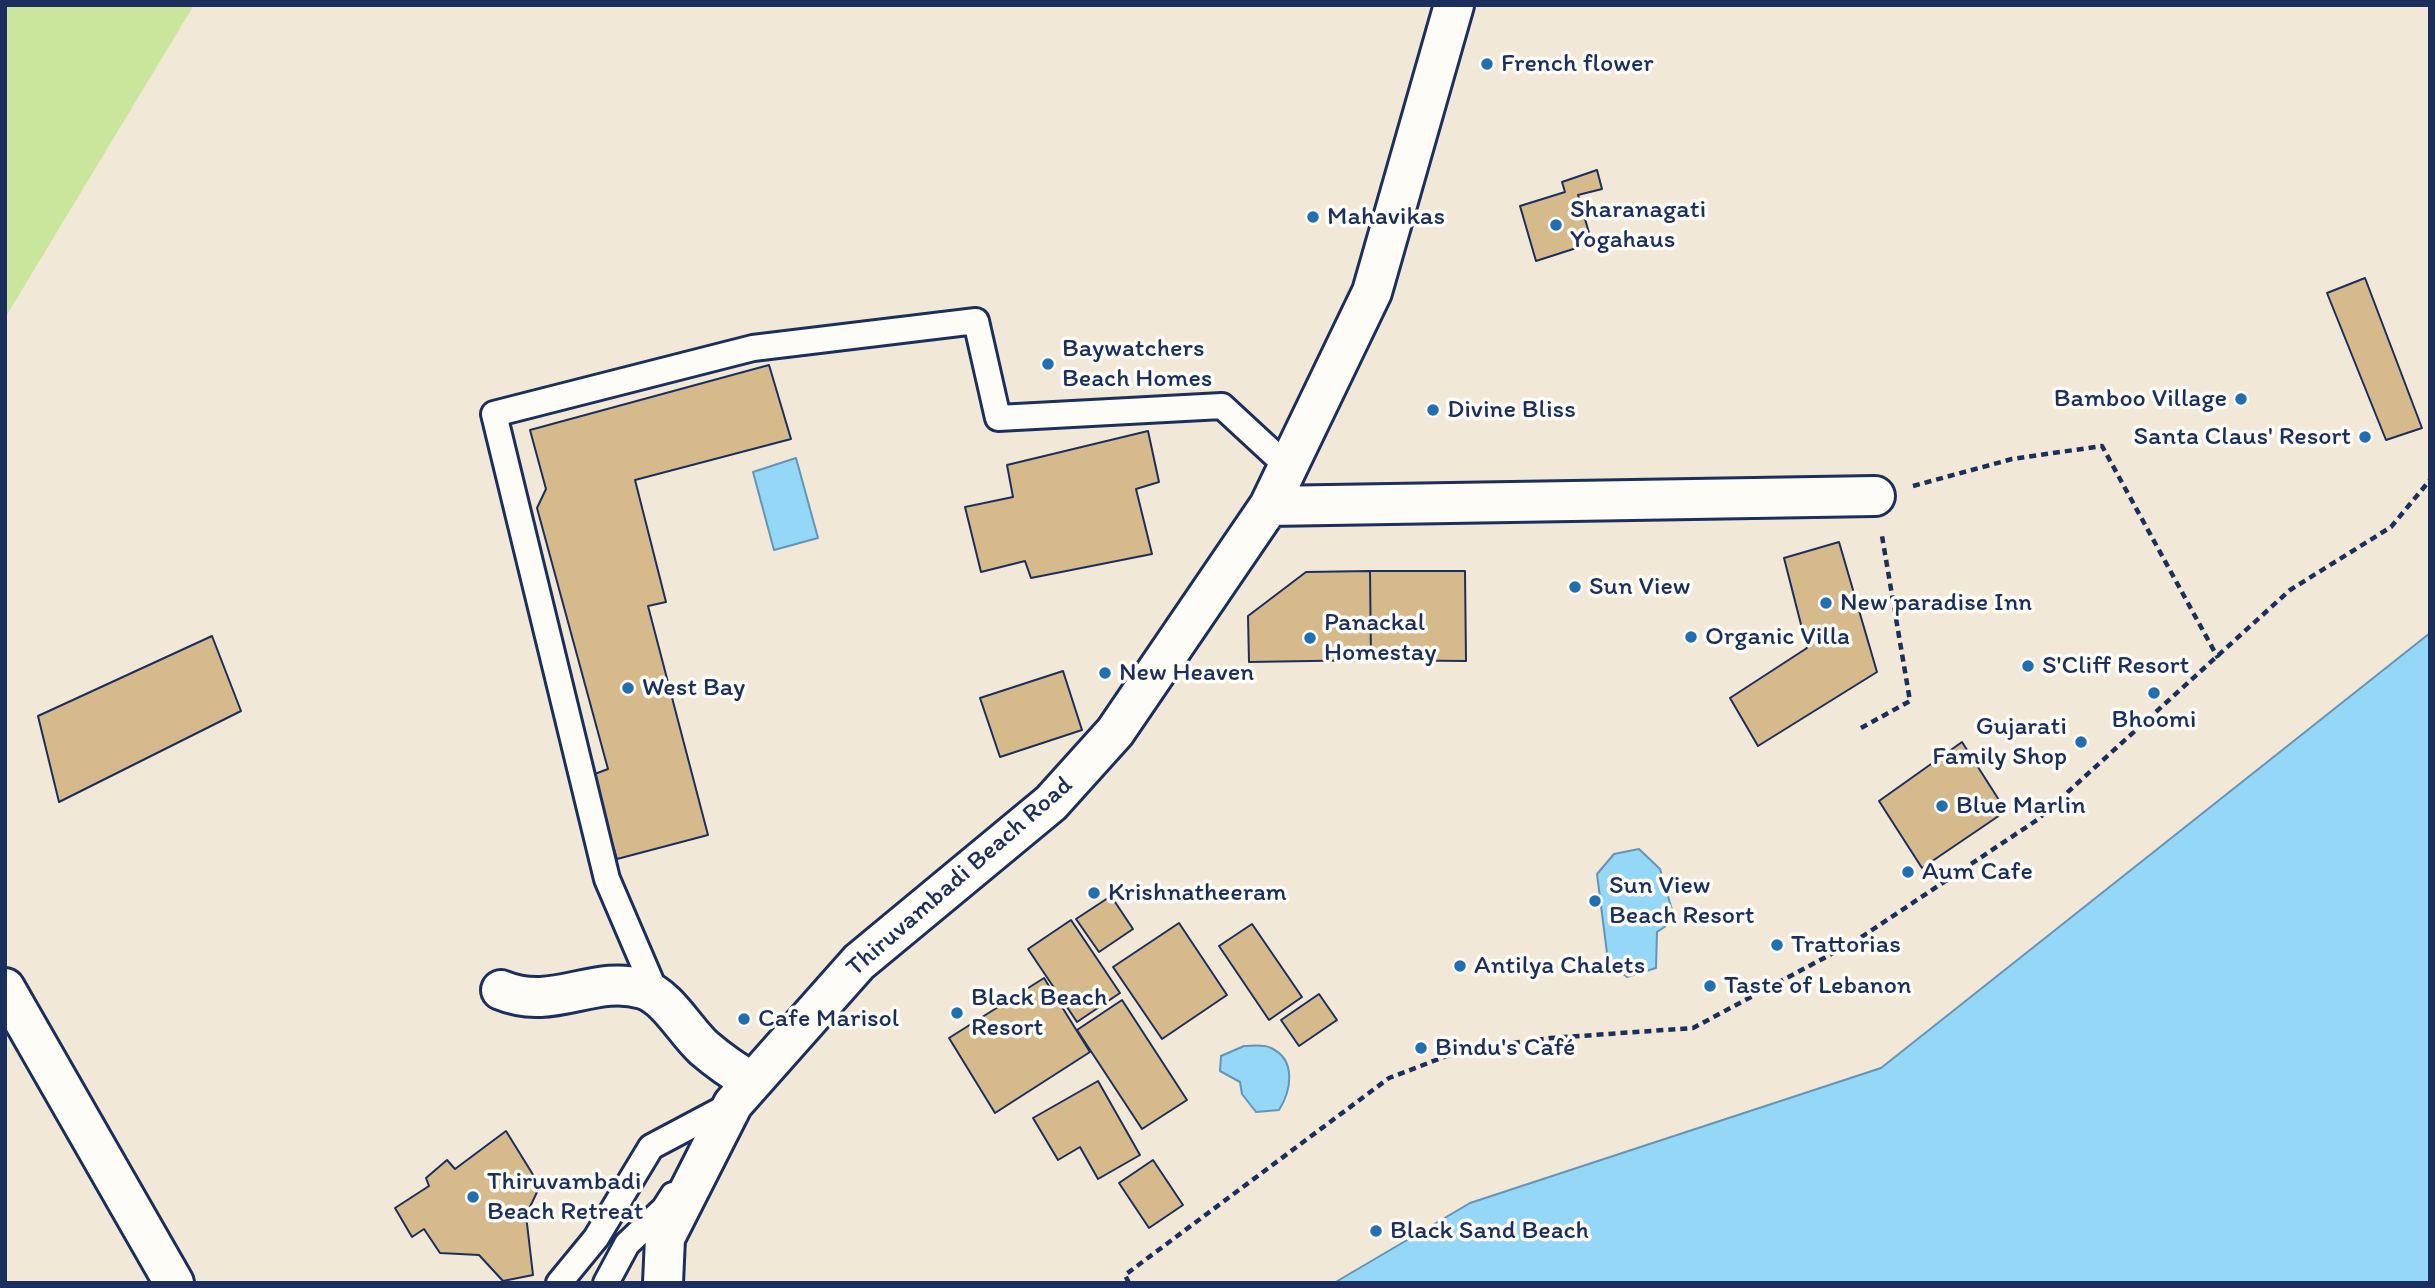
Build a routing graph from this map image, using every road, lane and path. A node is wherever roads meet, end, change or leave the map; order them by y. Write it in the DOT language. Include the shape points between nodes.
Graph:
graph roads {
  1 [pos="1454,5"];
  2 [pos="1288,467"];
  3 [pos="2430,480"];
  4 [pos="1875,496"];
  5 [pos="1269,506"];
  6 [pos="2218,658"];
  7 [pos="1861,728"];
  8 [pos="5,988"];
  9 [pos="501,990"];
  10 [pos="658,998"];
  11 [pos="742,1093"];
  12 [pos="174,1283"];
  13 [pos="559,1283"];
  14 [pos="606,1283"];
  15 [pos="663,1283"];
  16 [pos="1129,1283"];
  1 -- 2 [label="street, Thiruvambadi Beach Road" via="1372,292"];
  2 -- 5 [label="street, Thiruvambadi Beach Road"];
  2 -- 10 [label="lane" via="1222,406 998,418 976,321 753,348 494,414 607,879"];
  3 -- 6 [label="path" via="2391,527 2290,590"];
  4 -- 5 [label="street"];
  4 -- 6 [label="path" via="2012,458 2102,446"];
  4 -- 7 [label="path" via="1910,701"];
  5 -- 11 [label="street, Thiruvambadi Beach Road" via="1115,732 1051,803 859,962"];
  6 -- 16 [label="path" via="2037,820 1854,942 1693,1028 1465,1049 1389,1078 1125,1275"];
  8 -- 12 [label="street"];
  9 -- 10 [label="street" via="540,999 623,986"];
  10 -- 11 [label="street"];
  11 -- 13 [label="lane" via="651,1147 596,1238"];
  11 -- 14 [label="lane" via="664,1209 627,1244"];
  11 -- 15 [label="street, Thiruvambadi Beach Road" via="665,1238"];
}
